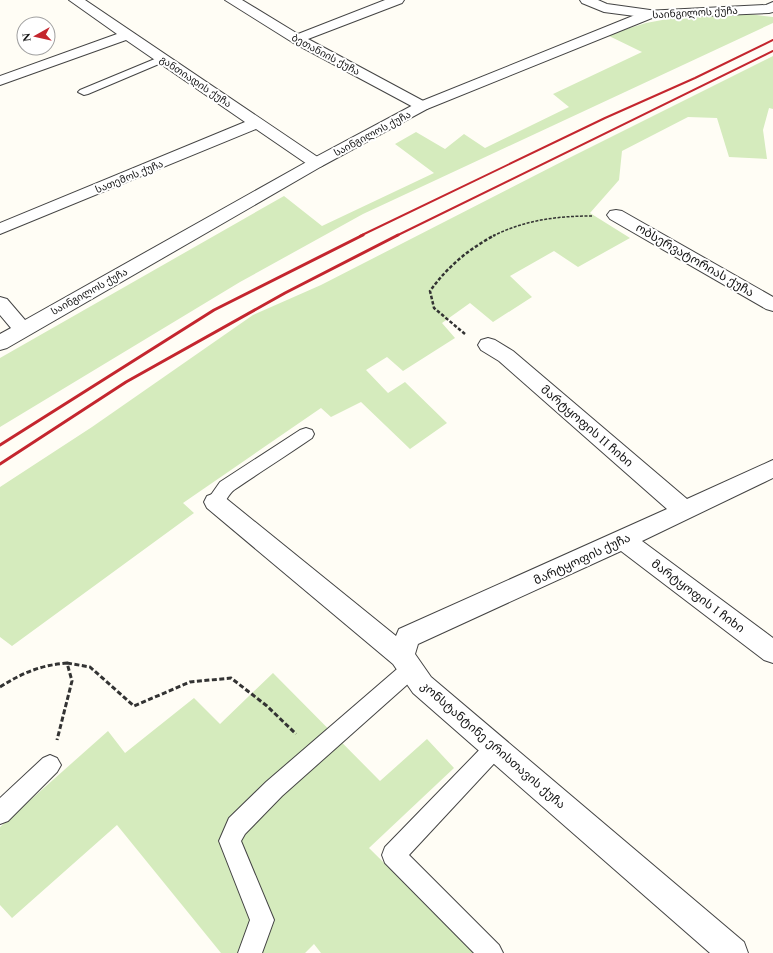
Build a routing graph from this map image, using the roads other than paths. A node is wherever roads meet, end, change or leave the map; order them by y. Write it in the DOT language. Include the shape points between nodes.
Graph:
graph roads {
  1 [pos="76,0"];
  2 [pos="232,0"];
  3 [pos="397,0"];
  4 [pos="587,0"];
  5 [pos="772,8"];
  6 [pos="650,14"];
  7 [pos="127,35"];
  8 [pos="297,39"];
  9 [pos="162,59"];
  10 [pos="0,81"];
  11 [pos="84,92"];
  12 [pos="422,106"];
  13 [pos="257,123"];
  14 [pos="316,163"];
  15 [pos="616,215"];
  16 [pos="0,229"];
  17 [pos="0,303"];
  18 [pos="773,305"];
  19 [pos="22,329"];
  20 [pos="0,343"];
  21 [pos="488,345"];
  22 [pos="306,434"];
  23 [pos="773,468"];
  24 [pos="215,502"];
  25 [pos="684,510"];
  26 [pos="623,540"];
  27 [pos="773,652"];
  28 [pos="407,663"];
  29 [pos="495,748"];
  30 [pos="50,765"];
  31 [pos="0,812"];
  32 [pos="250,953"];
  33 [pos="491,953"];
  34 [pos="733,953"];
  1 -- 7 [label="street, განთიადის ქუჩა"];
  2 -- 8 [label="street, ბეთანიის ქუჩა"];
  3 -- 8 [label="street"];
  4 -- 6 [label="street" via="604,8"];
  5 -- 6 [label="street, საინგილოს ქუჩა"];
  6 -- 12 [label="street, საინგილოს ქუჩა"];
  7 -- 9 [label="street, განთიადის ქუჩა"];
  7 -- 10 [label="street"];
  8 -- 12 [label="street, ბეთანიის ქუჩა"];
  9 -- 11 [label="lane"];
  9 -- 13 [label="street, განთიადის ქუჩა"];
  12 -- 14 [label="street, საინგილოს ქუჩა"];
  13 -- 14 [label="street, განთიადის ქუჩა"];
  13 -- 16 [label="street, სათემოს ქუჩა"];
  14 -- 19 [label="street, საინგილოს ქუჩა"];
  15 -- 18 [label="street, ობსერვატორიას ქუჩა"];
  17 -- 19 [label="street"];
  19 -- 20 [label="street, საინგილოს ქუჩა"];
  21 -- 25 [label="street, მარტყოფის II ჩიხი" via="506,356"];
  22 -- 24 [label="lane, კონსტანტინე ერისთავის ქუჩა" via="226,487"];
  23 -- 25 [label="street, მარტყოფის ქუჩა"];
  24 -- 28 [label="street, კონსტანტინე ერისთავის ქუჩა"];
  25 -- 26 [label="street, მარტყოფის ქუჩა"];
  26 -- 27 [label="street, მარტყოფის I ჩიხი"];
  26 -- 28 [label="street, მარტყოფის ქუჩა" via="408,637"];
  28 -- 29 [label="street, კონსტანტინე ერისთავის ქუჩა" via="422,685"];
  28 -- 32 [label="lane" via="237,826 230,841 262,920"];
  29 -- 33 [label="lane" via="393,855"];
  29 -- 34 [label="street, კონსტანტინე ერისთავის ქუჩა"];
  30 -- 31 [label="lane"];
}
